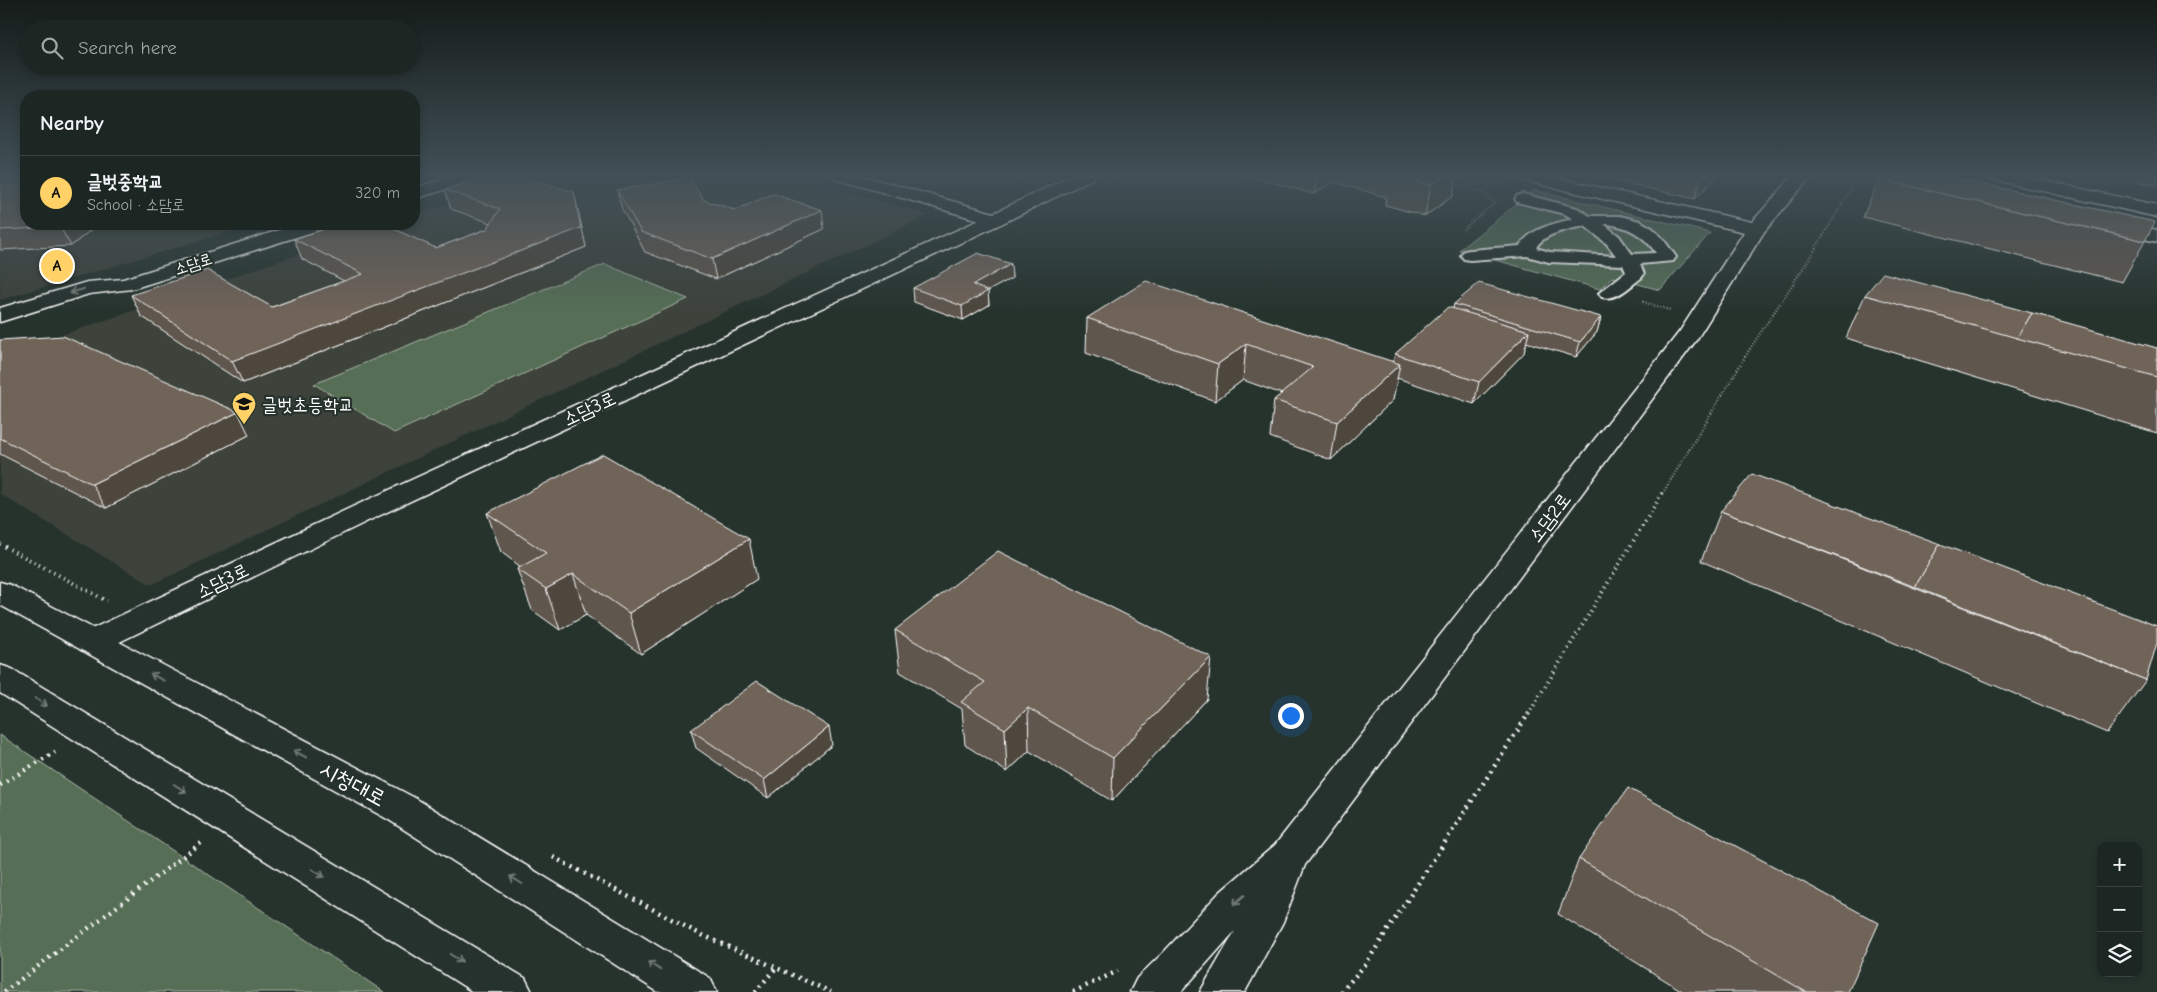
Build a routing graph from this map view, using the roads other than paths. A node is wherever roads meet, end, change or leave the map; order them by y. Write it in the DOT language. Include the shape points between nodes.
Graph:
graph roads {
  1 [pos="991,221"];
  2 [pos="1579,221"];
  3 [pos="1586,221"];
  4 [pos="1624,221"];
  5 [pos="1723,221"];
  6 [pos="1763,221"];
  7 [pos="2099,223"];
  8 [pos="1756,229"];
  9 [pos="299,230"];
  10 [pos="2157,236"];
  11 [pos="1528,251"];
  12 [pos="1470,255"];
  13 [pos="1628,260"];
  14 [pos="125,285"];
  15 [pos="1608,293"];
  16 [pos="0,315"];
  17 [pos="0,332"];
  18 [pos="0,592"];
  19 [pos="92,642"];
  20 [pos="0,677"];
  21 [pos="1289,856"];
  22 [pos="510,992"];
  23 [pos="695,992"];
  24 [pos="1152,992"];
  25 [pos="1222,992"];
  1 -- 19 [label="street, 소담3로"];
  2 -- 11 [label="street" via="1538,235 1530,242"];
  3 -- 13 [label="street" via="1613,240"];
  4 -- 13 [label="street" via="1651,234 1667,257"];
  5 -- 8 [label="street"];
  6 -- 8 [label="street, 소담2로"];
  7 -- 10 [label="street"];
  8 -- 21 [label="street, 소담2로" via="1689,334"];
  9 -- 14 [label="street, 소담로"];
  11 -- 12 [label="street"];
  11 -- 13 [label="street" via="1549,258"];
  13 -- 15 [label="street" via="1635,274"];
  14 -- 16 [label="street, 소담로, one-way" via="88,288"];
  14 -- 17 [label="street, 소담로" via="107,297"];
  18 -- 19 [label="street, 시청대로"];
  23 -- 19 [label="street, 시청대로, one-way" via="402,809"];
  20 -- 22 [label="street, one-way"];
  21 -- 24 [label="street, one-way" via="1233,905"];
  21 -- 25 [label="street" via="1263,922"];
}
